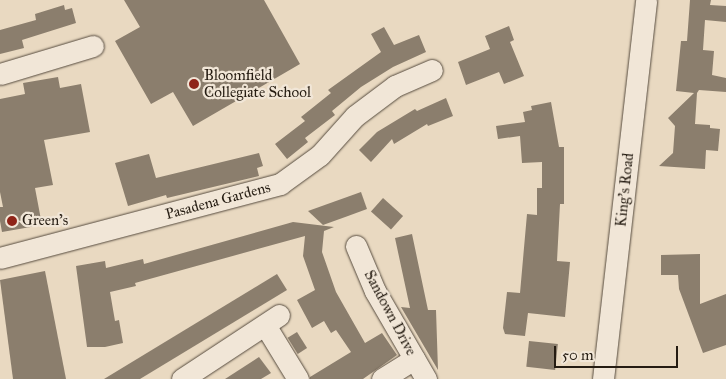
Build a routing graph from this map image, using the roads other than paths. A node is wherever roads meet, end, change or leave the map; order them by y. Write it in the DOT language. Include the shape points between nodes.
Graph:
graph roads {
  1 [pos="646,0"];
  2 [pos="94,46"];
  3 [pos="432,70"];
  4 [pos="0,74"];
  5 [pos="356,246"];
  6 [pos="0,258"];
  7 [pos="414,359"];
  8 [pos="182,379"];
  9 [pos="298,379"];
  10 [pos="382,379"];
  11 [pos="426,379"];
  12 [pos="603,379"];
  1 -- 12 [label="street, King's Road"];
  2 -- 4 [label="street"];
  3 -- 6 [label="street, Pasadena Gardens" via="395,86 355,116 320,155 280,184"];
  5 -- 7 [label="street, Sandown Drive" via="375,291"];
  7 -- 10 [label="street"];
  7 -- 11 [label="street, Sandown Drive"];
  8 -- 9 [label="street" via="272,320"];
}
